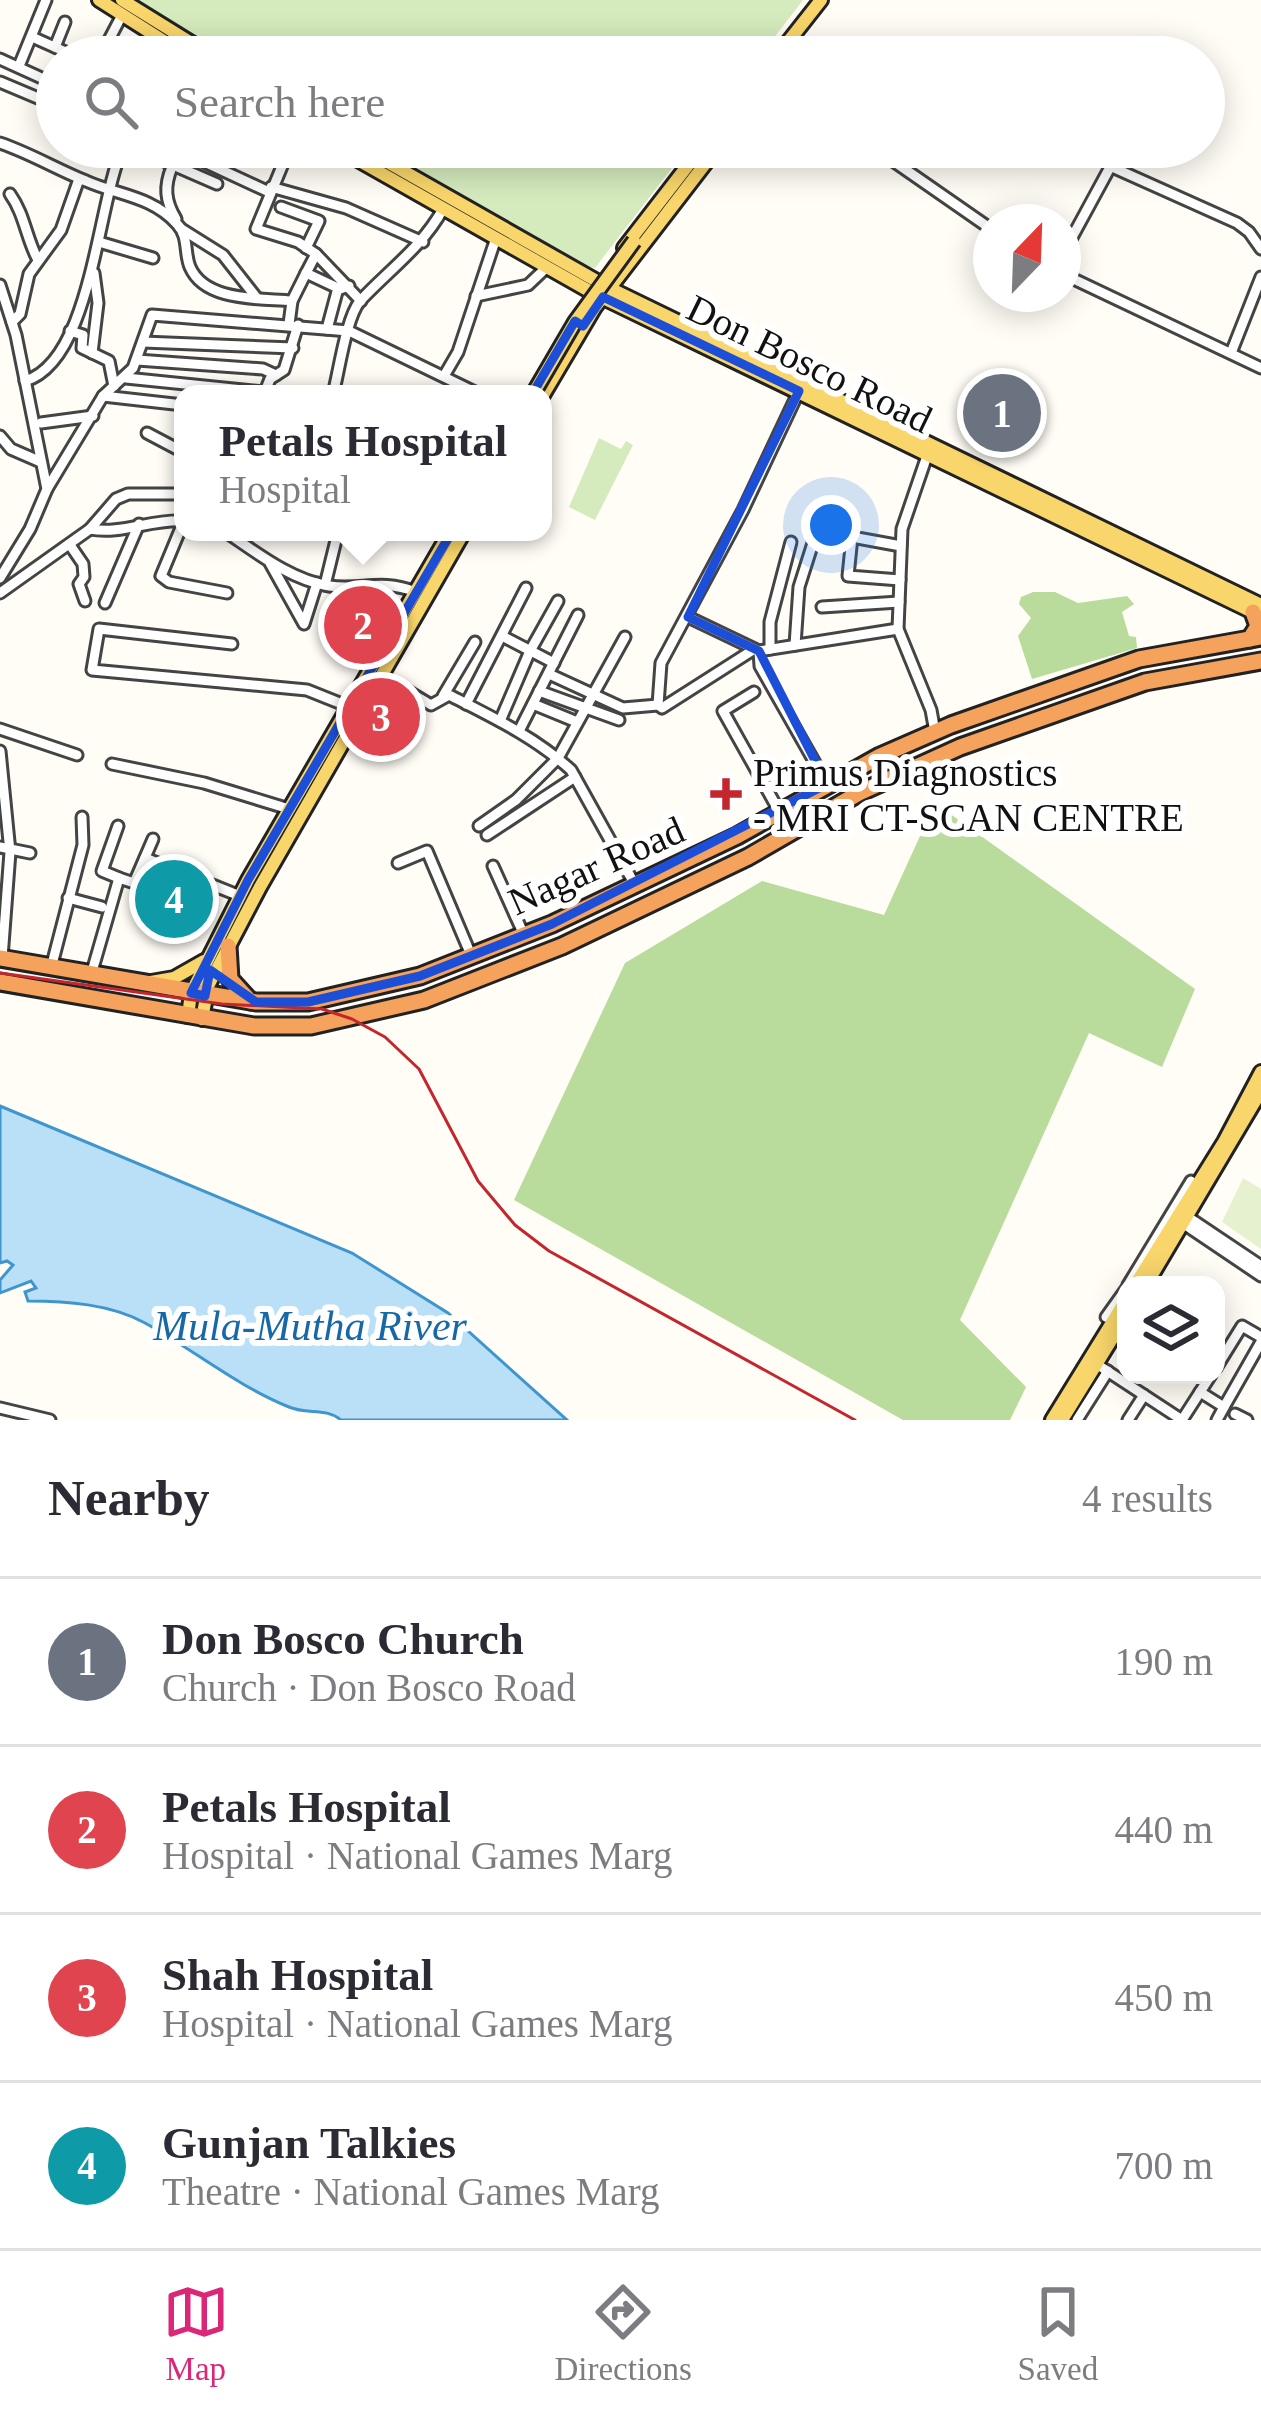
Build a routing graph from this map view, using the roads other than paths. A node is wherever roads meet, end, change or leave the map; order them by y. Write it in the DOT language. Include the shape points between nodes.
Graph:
graph roads {
  1 [pos="46,0"];
  2 [pos="99,0"];
  3 [pos="820,0"];
  4 [pos="830,0"];
  5 [pos="122,8"];
  6 [pos="65,22"];
  7 [pos="59,36"];
  8 [pos="109,36"];
  9 [pos="158,36"];
  10 [pos="795,36"];
  11 [pos="798,36"];
  12 [pos="32,37"];
  13 [pos="36,39"];
  14 [pos="0,59"];
  15 [pos="19,66"];
  16 [pos="36,74"];
  17 [pos="0,82"];
  18 [pos="36,97"];
  19 [pos="0,143"];
  20 [pos="36,156"];
  21 [pos="62,168"];
  22 [pos="115,168"];
  23 [pos="172,168"];
  24 [pos="175,168"];
  25 [pos="220,168"];
  26 [pos="280,168"];
  27 [pos="372,168"];
  28 [pos="396,168"];
  29 [pos="694,168"];
  30 [pos="694,168"];
  31 [pos="903,168"];
  32 [pos="1111,168"];
  33 [pos="1114,168"];
  34 [pos="79,178"];
  35 [pos="217,184"];
  36 [pos="106,190"];
  37 [pos="270,190"];
  38 [pos="10,194"];
  39 [pos="281,207"];
  40 [pos="443,208"];
  41 [pos="973,216"];
  42 [pos="1081,222"];
  43 [pos="180,227"];
  44 [pos="496,238"];
  45 [pos="99,242"];
  46 [pos="423,242"];
  47 [pos="1261,249"];
  48 [pos="311,251"];
  49 [pos="153,258"];
  50 [pos="38,260"];
  51 [pos="547,267"];
  52 [pos="94,273"];
  53 [pos="306,273"];
  54 [pos="1261,277"];
  55 [pos="1081,282"];
  56 [pos="0,285"];
  57 [pos="343,287"];
  58 [pos="600,289"];
  59 [pos="476,296"];
  60 [pos="256,297"];
  61 [pos="292,301"];
  62 [pos="361,301"];
  63 [pos="12,322"];
  64 [pos="294,325"];
  65 [pos="327,329"];
  66 [pos="70,331"];
  67 [pos="349,331"];
  68 [pos="143,342"];
  69 [pos="293,348"];
  70 [pos="92,353"];
  71 [pos="1231,353"];
  72 [pos="136,360"];
  73 [pos="208,365"];
  74 [pos="1261,368"];
  75 [pos="276,374"];
  76 [pos="444,376"];
  77 [pos="126,378"];
  78 [pos="26,381"];
  79 [pos="209,385"];
  80 [pos="269,385"];
  81 [pos="336,385"];
  82 [pos="462,385"];
  83 [pos="541,385"];
  84 [pos="541,385"];
  85 [pos="114,386"];
  86 [pos="174,386"];
  87 [pos="799,391"];
  88 [pos="103,396"];
  89 [pos="174,404"];
  90 [pos="93,416"];
  91 [pos="41,423"];
  92 [pos="147,433"];
  93 [pos="0,436"];
  94 [pos="174,447"];
  95 [pos="928,453"];
  96 [pos="41,461"];
  97 [pos="46,489"];
  98 [pos="174,494"];
  99 [pos="174,522"];
  100 [pos="139,524"];
  101 [pos="90,529"];
  102 [pos="175,541"];
  103 [pos="242,541"];
  104 [pos="335,541"];
  105 [pos="448,541"];
  106 [pos="448,541"];
  107 [pos="791,542"];
  108 [pos="813,543"];
  109 [pos="0,544"];
  110 [pos="70,545"];
  111 [pos="901,546"];
  112 [pos="11,557"];
  113 [pos="268,559"];
  114 [pos="0,578"];
  115 [pos="900,580"];
  116 [pos="321,584"];
  117 [pos="526,588"];
  118 [pos="416,592"];
  119 [pos="0,593"];
  120 [pos="227,593"];
  121 [pos="85,601"];
  122 [pos="558,601"];
  123 [pos="899,602"];
  124 [pos="105,603"];
  125 [pos="822,607"];
  126 [pos="1258,611"];
  127 [pos="578,615"];
  128 [pos="688,617"];
  129 [pos="898,628"];
  130 [pos="502,636"];
  131 [pos="625,637"];
  132 [pos="1256,638"];
  133 [pos="475,642"];
  134 [pos="232,644"];
  135 [pos="795,645"];
  136 [pos="761,650"];
  137 [pos="530,651"];
  138 [pos="1261,661"];
  139 [pos="551,669"];
  140 [pos="375,672"];
  141 [pos="539,691"];
  142 [pos="754,692"];
  143 [pos="443,696"];
  144 [pos="591,696"];
  145 [pos="466,704"];
  146 [pos="533,704"];
  147 [pos="658,705"];
  148 [pos="346,706"];
  149 [pos="584,709"];
  150 [pos="619,720"];
  151 [pos="500,721"];
  152 [pos="577,722"];
  153 [pos="0,729"];
  154 [pos="519,731"];
  155 [pos="935,732"];
  156 [pos="76,755"];
  157 [pos="558,758"];
  158 [pos="1,759"];
  159 [pos="112,764"];
  160 [pos="575,777"];
  161 [pos="827,784"];
  162 [pos="289,809"];
  163 [pos="779,811"];
  164 [pos="82,817"];
  165 [pos="118,826"];
  166 [pos="479,826"];
  167 [pos="488,835"];
  168 [pos="153,839"];
  169 [pos="5,849"];
  170 [pos="30,853"];
  171 [pos="145,858"];
  172 [pos="398,862"];
  173 [pos="493,866"];
  174 [pos="119,878"];
  175 [pos="635,884"];
  176 [pos="240,896"];
  177 [pos="68,898"];
  178 [pos="102,907"];
  179 [pos="524,935"];
  180 [pos="2,936"];
  181 [pos="228,946"];
  182 [pos="471,956"];
  183 [pos="208,957"];
  184 [pos="1,958"];
  185 [pos="51,968"];
  186 [pos="91,975"];
  187 [pos="0,982"];
  188 [pos="138,983"];
  189 [pos="198,994"];
  190 [pos="251,1002"];
  191 [pos="195,1017"];
  192 [pos="1261,1072"];
  193 [pos="1257,1097"];
  194 [pos="1192,1181"];
  195 [pos="1182,1218"];
  196 [pos="1165,1231"];
  197 [pos="1261,1266"];
  198 [pos="1136,1276"];
  199 [pos="1150,1276"];
  200 [pos="1261,1276"];
  201 [pos="1117,1303"];
  202 [pos="1106,1317"];
  203 [pos="1117,1321"];
  204 [pos="1117,1332"];
  205 [pos="1261,1339"];
  206 [pos="1225,1354"];
  207 [pos="1098,1365"];
  208 [pos="1205,1384"];
  209 [pos="1200,1392"];
  210 [pos="1144,1395"];
  211 [pos="1225,1407"];
  212 [pos="0,1408"];
  213 [pos="1235,1414"];
  214 [pos="50,1420"];
  215 [pos="1052,1420"];
  216 [pos="1062,1420"];
  217 [pos="1077,1420"];
  218 [pos="1128,1420"];
  219 [pos="1182,1420"];
  220 [pos="1217,1420"];
  221 [pos="1246,1420"];
  1 -- 12 [label="street"];
  2 -- 5 [label="main road"];
  3 -- 10 [label="main road"];
  4 -- 11 [label="main road"];
  5 -- 8 [label="street"];
  5 -- 9 [label="main road"];
  6 -- 7 [label="street"];
  12 -- 13 [label="street"];
  12 -- 15 [label="street"];
  14 -- 15 [label="street"];
  15 -- 16 [label="street"];
  17 -- 18 [label="street"];
  19 -- 20 [label="street"];
  21 -- 34 [label="street"];
  22 -- 36 [label="street"];
  23 -- 43 [label="street" via="166,197"];
  24 -- 35 [label="street"];
  25 -- 37 [label="street"];
  26 -- 37 [label="street"];
  27 -- 40 [label="main road"];
  28 -- 58 [label="main road"];
  29 -- 58 [label="main road"];
  30 -- 84 [label="main road, bridge"];
  31 -- 41 [label="street"];
  32 -- 42 [label="street"];
  33 -- 47 [label="street" via="1237,223"];
  34 -- 36 [label="street"];
  34 -- 50 [label="street" via="61,230"];
  36 -- 43 [label="street" via="138,196"];
  36 -- 45 [label="street"];
  37 -- 46 [label="street" via="346,208"];
  37 -- 48 [label="street" via="256,230"];
  38 -- 50 [label="street"];
  39 -- 48 [label="street" via="319,221"];
  40 -- 44 [label="main road"];
  40 -- 46 [label="street"];
  43 -- 60 [label="street" via="223,255"];
  43 -- 60 [label="street" via="200,282"];
  44 -- 51 [label="main road"];
  44 -- 59 [label="street"];
  45 -- 49 [label="street"];
  45 -- 52 [label="street"];
  46 -- 62 [label="street"];
  48 -- 53 [label="street"];
  48 -- 57 [label="street"];
  50 -- 63 [label="street"];
  51 -- 58 [label="main road"];
  51 -- 59 [label="street" via="528,285"];
  52 -- 66 [label="street"];
  52 -- 70 [label="street"];
  53 -- 57 [label="street"];
  53 -- 61 [label="street"];
  54 -- 71 [label="street"];
  55 -- 71 [label="street"];
  56 -- 63 [label="street"];
  57 -- 62 [label="street"];
  57 -- 65 [label="street"];
  58 -- 83 [label="main road"];
  58 -- 87 [label="main road, Don Bosco Road"];
  58 -- 126 [label="main road, Don Bosco Road"];
  59 -- 76 [label="street"];
  60 -- 61 [label="street"];
  61 -- 64 [label="street"];
  62 -- 67 [label="street"];
  63 -- 78 [label="street"];
  64 -- 65 [label="street"];
  64 -- 68 [label="street" via="152,315"];
  64 -- 69 [label="street"];
  65 -- 67 [label="street"];
  66 -- 70 [label="street" via="83,335 82,348"];
  66 -- 78 [label="street" via="48,369"];
  67 -- 76 [label="street"];
  67 -- 81 [label="street"];
  68 -- 69 [label="street"];
  68 -- 72 [label="street"];
  69 -- 75 [label="street"];
  70 -- 85 [label="street" via="109,361"];
  71 -- 74 [label="street"];
  72 -- 73 [label="street"];
  72 -- 77 [label="street"];
  73 -- 75 [label="street"];
  73 -- 79 [label="street"];
  75 -- 80 [label="street"];
  76 -- 82 [label="street"];
  77 -- 85 [label="street"];
  77 -- 86 [label="street"];
  78 -- 96 [label="street"];
  85 -- 88 [label="street"];
  87 -- 95 [label="main road, Don Bosco Road"];
  87 -- 128 [label="street"];
  88 -- 89 [label="street"];
  88 -- 90 [label="street"];
  90 -- 91 [label="street"];
  90 -- 97 [label="street"];
  92 -- 94 [label="street"];
  93 -- 96 [label="street"];
  95 -- 111 [label="street"];
  95 -- 126 [label="main road, Don Bosco Road"];
  96 -- 97 [label="street"];
  97 -- 112 [label="street"];
  98 -- 101 [label="street" via="122,496"];
  99 -- 100 [label="street"];
  100 -- 101 [label="street"];
  100 -- 124 [label="street"];
  101 -- 110 [label="street"];
  102 -- 120 [label="street" via="161,576"];
  103 -- 113 [label="street"];
  104 -- 116 [label="street"];
  105 -- 118 [label="main road"];
  106 -- 140 [label="main road"];
  107 -- 136 [label="street"];
  108 -- 135 [label="street" via="799,587"];
  109 -- 112 [label="street"];
  110 -- 119 [label="street"];
  110 -- 121 [label="street" via="83,564"];
  111 -- 115 [label="street"];
  111 -- 115 [label="street" via="851,537 848,576"];
  112 -- 114 [label="street"];
  113 -- 116 [label="street"];
  113 -- 116 [label="street" via="304,624"];
  115 -- 123 [label="street"];
  116 -- 118 [label="street"];
  117 -- 130 [label="street"];
  118 -- 140 [label="main road"];
  122 -- 137 [label="street"];
  123 -- 125 [label="street"];
  123 -- 129 [label="street"];
  126 -- 132 [label="highway"];
  127 -- 139 [label="street"];
  128 -- 136 [label="street"];
  128 -- 147 [label="street" via="661,663"];
  129 -- 135 [label="street"];
  129 -- 155 [label="street"];
  130 -- 137 [label="street"];
  130 -- 145 [label="street"];
  131 -- 144 [label="street"];
  132 -- 155 [label="highway, Nagar Road" via="1139,659"];
  133 -- 143 [label="street"];
  134 -- 148 [label="street" via="99,629 92,670 308,691"];
  135 -- 136 [label="street"];
  136 -- 147 [label="street"];
  136 -- 161 [label="street" via="760,666"];
  137 -- 139 [label="street"];
  137 -- 151 [label="street"];
  138 -- 191 [label="highway, Nagar Road" via="1130,687 960,747 562,946 427,999 311,1026"];
  139 -- 141 [label="street"];
  139 -- 144 [label="street"];
  140 -- 143 [label="street" via="431,704"];
  140 -- 148 [label="main road"];
  140 -- 181 [label="main road"];
  141 -- 146 [label="street"];
  141 -- 149 [label="street"];
  142 -- 163 [label="street" via="722,711"];
  143 -- 145 [label="street"];
  144 -- 147 [label="street" via="623,708"];
  144 -- 149 [label="street"];
  145 -- 151 [label="street"];
  146 -- 152 [label="street"];
  146 -- 154 [label="street"];
  148 -- 162 [label="main road"];
  149 -- 150 [label="street"];
  149 -- 152 [label="street"];
  151 -- 154 [label="street"];
  152 -- 157 [label="street"];
  153 -- 156 [label="street"];
  154 -- 157 [label="street"];
  155 -- 161 [label="highway, Nagar Road"];
  157 -- 160 [label="street"];
  157 -- 166 [label="street"];
  158 -- 169 [label="street"];
  159 -- 162 [label="street"];
  160 -- 167 [label="street"];
  160 -- 175 [label="street"];
  161 -- 163 [label="highway, Nagar Road"];
  162 -- 176 [label="main road"];
  163 -- 175 [label="highway, Nagar Road"];
  164 -- 177 [label="street"];
  165 -- 174 [label="street" via="102,871"];
  168 -- 171 [label="street"];
  169 -- 170 [label="street"];
  169 -- 180 [label="street"];
  171 -- 174 [label="street" via="134,884"];
  171 -- 176 [label="street"];
  172 -- 182 [label="street" via="427,850"];
  173 -- 179 [label="street"];
  174 -- 186 [label="street"];
  175 -- 179 [label="highway, Nagar Road"];
  176 -- 183 [label="main road"];
  177 -- 178 [label="street"];
  177 -- 185 [label="street"];
  179 -- 182 [label="highway, Nagar Road"];
  180 -- 184 [label="street"];
  181 -- 189 [label="main road"];
  181 -- 190 [label="highway" via="230,979"];
  182 -- 190 [label="highway, Nagar Road" via="330,998"];
  183 -- 188 [label="main road" via="174,978"];
  183 -- 189 [label="main road"];
  184 -- 185 [label="highway, Nagar Road"];
  185 -- 186 [label="highway, Nagar Road"];
  186 -- 188 [label="highway, Nagar Road"];
  187 -- 191 [label="highway, Nagar Road"];
  188 -- 189 [label="highway, Nagar Road"];
  189 -- 190 [label="highway, Nagar Road"];
  189 -- 191 [label="main road"];
  192 -- 193 [label="main road"];
  193 -- 195 [label="main road"];
  194 -- 196 [label="street"];
  195 -- 196 [label="main road"];
  195 -- 197 [label="street"];
  195 -- 199 [label="main road"];
  195 -- 200 [label="street"];
  196 -- 198 [label="main road"];
  201 -- 202 [label="street"];
  203 -- 207 [label="main road"];
  204 -- 207 [label="main road"];
  205 -- 206 [label="street" via="1243,1326"];
  205 -- 211 [label="street"];
  207 -- 210 [label="street"];
  207 -- 215 [label="main road"];
  207 -- 216 [label="main road"];
  207 -- 217 [label="street"];
  208 -- 209 [label="street"];
  209 -- 211 [label="street"];
  209 -- 219 [label="street"];
  210 -- 218 [label="street"];
  210 -- 219 [label="street"];
  211 -- 220 [label="street"];
  212 -- 214 [label="street"];
  213 -- 221 [label="street"];
}
